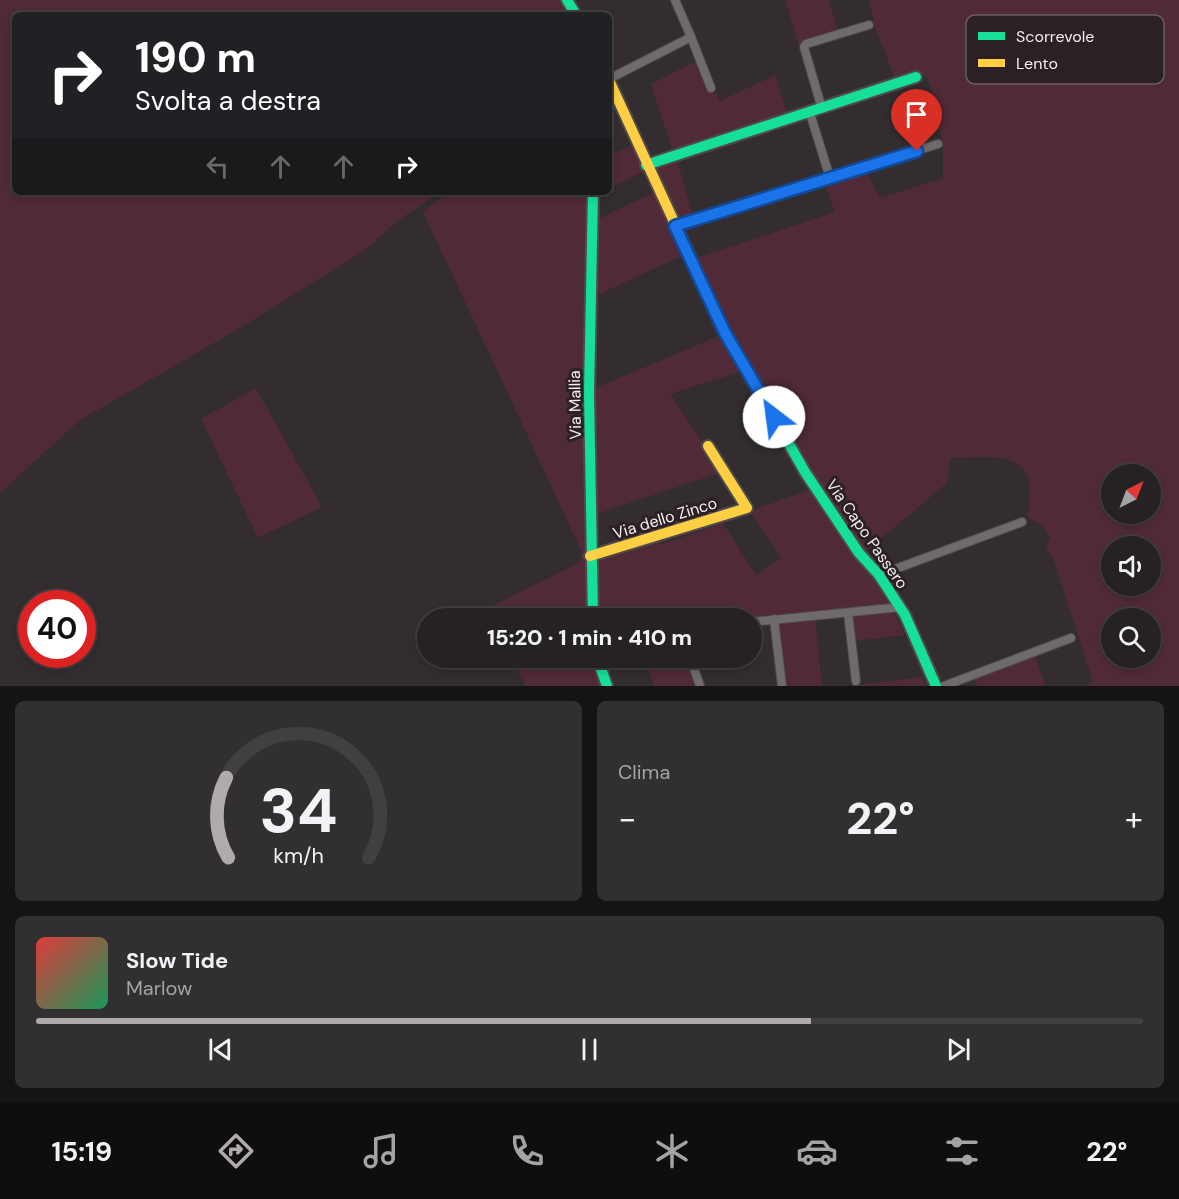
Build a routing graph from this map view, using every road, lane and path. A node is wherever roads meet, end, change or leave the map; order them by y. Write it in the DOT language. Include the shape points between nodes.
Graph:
graph roads {
  1 [pos="675,0"];
  2 [pos="868,25"];
  3 [pos="691,37"];
  4 [pos="916,76"];
  5 [pos="612,77"];
  6 [pos="612,86"];
  7 [pos="711,88"];
  8 [pos="822,109"];
  9 [pos="810,113"];
  10 [pos="938,144"];
  11 [pos="646,165"];
  12 [pos="830,178"];
  13 [pos="594,195"];
  14 [pos="675,226"];
  15 [pos="708,446"];
  16 [pos="1022,522"];
  17 [pos="590,556"];
  18 [pos="879,575"];
  19 [pos="901,607"];
  20 [pos="593,608"];
  21 [pos="848,613"];
  22 [pos="774,619"];
  23 [pos="762,621"];
  24 [pos="1071,638"];
  25 [pos="601,668"];
  26 [pos="694,668"];
  27 [pos="856,681"];
  28 [pos="607,686"];
  29 [pos="700,686"];
  30 [pos="782,686"];
  31 [pos="936,686"];
  32 [pos="944,686"];
  1 -- 3 [label="street"];
  2 -- 8 [label="street" via="806,44"];
  3 -- 5 [label="street"];
  3 -- 7 [label="street"];
  4 -- 8 [label="street"];
  6 -- 11 [label="street, Via Capo Passero"];
  8 -- 9 [label="street"];
  9 -- 11 [label="street"];
  9 -- 12 [label="street"];
  10 -- 12 [label="street"];
  11 -- 14 [label="street, Via Capo Passero"];
  12 -- 14 [label="street"];
  13 -- 17 [label="street, Via Mallia" via="589,346"];
  14 -- 18 [label="street, Via Capo Passero" via="725,333 805,472 859,553"];
  15 -- 17 [label="street, Via dello Zinco" via="747,508"];
  16 -- 18 [label="street"];
  17 -- 20 [label="street, Via Mallia"];
  18 -- 19 [label="street, Via Capo Passero"];
  19 -- 21 [label="street"];
  19 -- 31 [label="street, Via Capo Passero"];
  21 -- 22 [label="street"];
  21 -- 27 [label="street"];
  22 -- 23 [label="street"];
  22 -- 30 [label="street"];
  24 -- 32 [label="street"];
  25 -- 28 [label="street"];
  26 -- 29 [label="street"];
}
